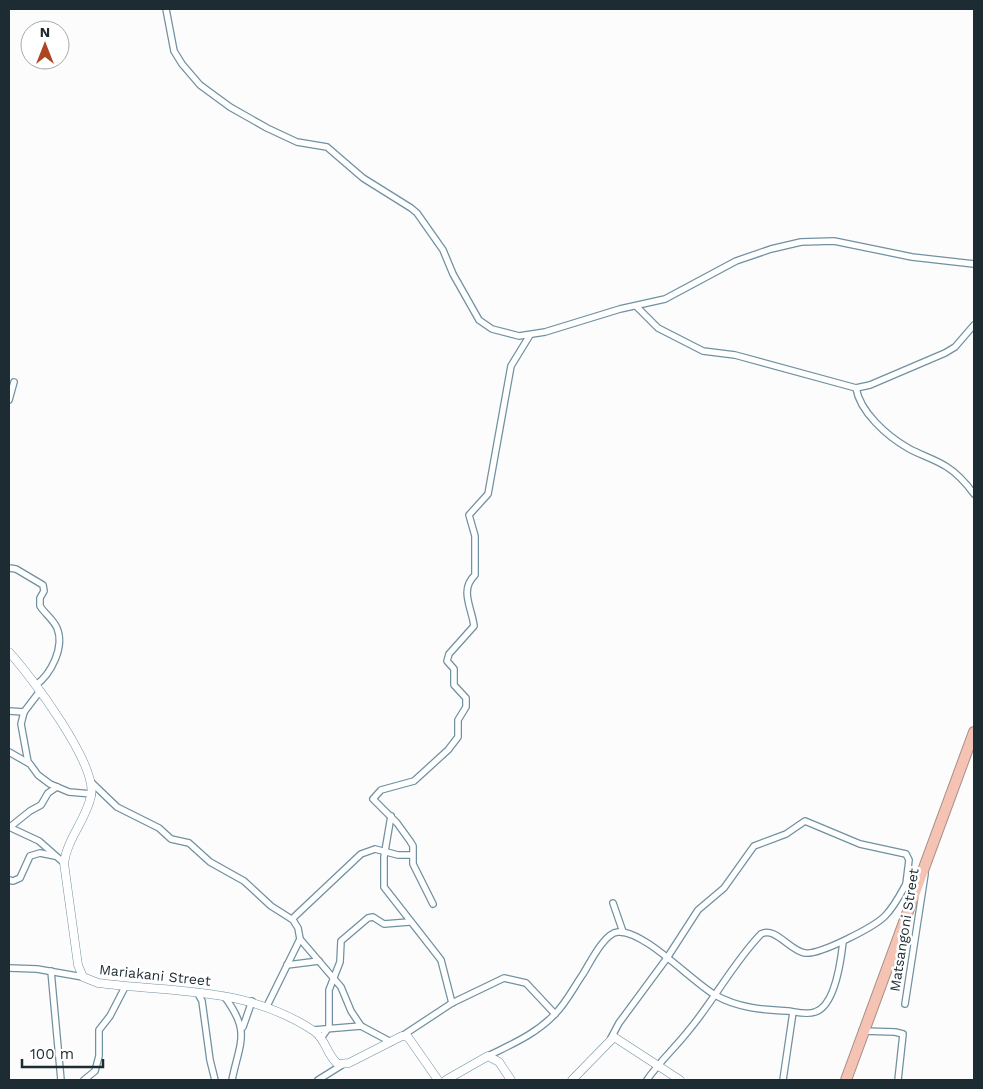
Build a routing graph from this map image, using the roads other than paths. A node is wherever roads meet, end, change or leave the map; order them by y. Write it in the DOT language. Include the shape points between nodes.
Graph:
graph roads {
  1 [pos="166,9"];
  2 [pos="974,264"];
  3 [pos="638,307"];
  4 [pos="974,325"];
  5 [pos="530,335"];
  6 [pos="14,382"];
  7 [pos="856,388"];
  8 [pos="9,400"];
  9 [pos="974,494"];
  10 [pos="9,568"];
  11 [pos="9,652"];
  12 [pos="38,688"];
  13 [pos="9,711"];
  14 [pos="24,712"];
  15 [pos="974,732"];
  16 [pos="9,752"];
  17 [pos="28,762"];
  18 [pos="91,782"];
  19 [pos="56,787"];
  20 [pos="92,794"];
  21 [pos="391,816"];
  22 [pos="9,827"];
  23 [pos="385,851"];
  24 [pos="412,855"];
  25 [pos="56,856"];
  26 [pos="927,860"];
  27 [pos="64,863"];
  28 [pos="9,880"];
  29 [pos="906,884"];
  30 [pos="915,892"];
  31 [pos="614,902"];
  32 [pos="434,904"];
  33 [pos="292,919"];
  34 [pos="410,922"];
  35 [pos="623,932"];
  36 [pos="300,939"];
  37 [pos="843,942"];
  38 [pos="667,958"];
  39 [pos="319,961"];
  40 [pos="287,965"];
  41 [pos="9,968"];
  42 [pos="51,971"];
  43 [pos="83,977"];
  44 [pos="334,978"];
  45 [pos="125,986"];
  46 [pos="197,992"];
  47 [pos="223,995"];
  48 [pos="716,995"];
  49 [pos="252,1001"];
  50 [pos="452,1003"];
  51 [pos="905,1004"];
  52 [pos="267,1006"];
  53 [pos="793,1012"];
  54 [pos="556,1014"];
  55 [pos="361,1026"];
  56 [pos="242,1028"];
  57 [pos="314,1030"];
  58 [pos="328,1030"];
  59 [pos="862,1031"];
  60 [pos="402,1036"];
  61 [pos="322,1038"];
  62 [pos="611,1038"];
  63 [pos="391,1042"];
  64 [pos="488,1056"];
  65 [pos="657,1064"];
  66 [pos="342,1065"];
  67 [pos="61,1080"];
  68 [pos="84,1080"];
  69 [pos="215,1080"];
  70 [pos="232,1080"];
  71 [pos="318,1080"];
  72 [pos="438,1080"];
  73 [pos="446,1080"];
  74 [pos="511,1080"];
  75 [pos="572,1080"];
  76 [pos="647,1080"];
  77 [pos="680,1080"];
  78 [pos="783,1080"];
  79 [pos="846,1080"];
  80 [pos="898,1080"];
  1 -- 5 [label="street" via="174,51 200,85 267,128 297,142 327,146 363,178 411,208 443,250 479,320 492,329 509,334"];
  2 -- 3 [label="street" via="912,257 834,241 801,242 761,252 665,299"];
  3 -- 5 [label="street" via="620,309"];
  3 -- 7 [label="street" via="658,328 703,351 735,355"];
  4 -- 7 [label="street" via="955,347 945,353"];
  5 -- 21 [label="street" via="510,366 488,494 469,515 475,536 475,576 467,585 467,600 474,626 460,639 448,658 454,669 454,685 466,698 466,707 458,720 458,736 448,750 414,781 378,792 373,800"];
  6 -- 8 [label="street"];
  7 -- 9 [label="street" via="858,400 870,416 907,448 946,466"];
  10 -- 12 [label="street" via="42,585 44,591 40,606 53,620 59,636 50,671"];
  11 -- 12 [label="street, Mariakani Street"];
  12 -- 14 [label="street"];
  12 -- 18 [label="street, Mariakani Street" via="85,761"];
  13 -- 14 [label="street"];
  14 -- 17 [label="street" via="22,730"];
  15 -- 26 [label="highway"];
  16 -- 17 [label="street"];
  17 -- 19 [label="street" via="38,775"];
  18 -- 20 [label="street, Mariakani Street"];
  18 -- 33 [label="street" via="117,807 159,828 171,839 189,843 210,862 244,881 271,906"];
  19 -- 20 [label="street"];
  19 -- 22 [label="street" via="41,805"];
  20 -- 27 [label="street, Mariakani Street"];
  21 -- 23 [label="street"];
  21 -- 24 [label="street" via="413,846"];
  22 -- 25 [label="street" via="39,842"];
  23 -- 24 [label="street"];
  23 -- 33 [label="street" via="375,849 361,854"];
  23 -- 34 [label="street" via="384,887"];
  24 -- 32 [label="street" via="417,876"];
  25 -- 27 [label="street"];
  25 -- 28 [label="street" via="35,854 27,860 17,881"];
  26 -- 30 [label="highway"];
  26 -- 51 [label="street, Matsangoni Street"];
  27 -- 43 [label="street, Mariakani Street" via="78,965"];
  29 -- 30 [label="street"];
  29 -- 37 [label="street" via="884,917"];
  29 -- 38 [label="street" via="909,860 906,854 866,846 803,821 786,834 754,846 724,888 698,910"];
  30 -- 59 [label="highway"];
  31 -- 35 [label="street"];
  33 -- 36 [label="street"];
  34 -- 44 [label="street" via="386,924 375,917 368,918 339,943 341,958"];
  34 -- 50 [label="street" via="441,960"];
  35 -- 38 [label="street" via="653,946"];
  35 -- 54 [label="street" via="613,933 607,939"];
  36 -- 39 [label="street"];
  36 -- 40 [label="street"];
  37 -- 48 [label="street" via="807,954 765,932 735,964"];
  37 -- 53 [label="street" via="839,968 824,1007 810,1013"];
  38 -- 48 [label="street"];
  38 -- 62 [label="street"];
  39 -- 40 [label="street"];
  39 -- 44 [label="street"];
  40 -- 52 [label="street"];
  41 -- 42 [label="street"];
  42 -- 43 [label="street"];
  42 -- 67 [label="street"];
  43 -- 45 [label="street, Mariakani Street" via="98,983"];
  44 -- 55 [label="street" via="346,994 350,1010"];
  44 -- 58 [label="street" via="329,990"];
  45 -- 46 [label="street, Mariakani Street"];
  45 -- 68 [label="street" via="100,1030 95,1071"];
  46 -- 47 [label="street, Mariakani Street"];
  46 -- 69 [label="street" via="202,1001"];
  47 -- 49 [label="street, Mariakani Street"];
  47 -- 56 [label="street"];
  48 -- 53 [label="street" via="760,1010"];
  48 -- 65 [label="street"];
  49 -- 52 [label="street, Mariakani Street"];
  49 -- 56 [label="street"];
  50 -- 54 [label="street" via="504,978 526,983"];
  50 -- 60 [label="street"];
  52 -- 57 [label="street, Mariakani Street"];
  53 -- 78 [label="street"];
  54 -- 64 [label="street" via="531,1034"];
  55 -- 58 [label="street"];
  55 -- 63 [label="street"];
  56 -- 70 [label="street" via="241,1047"];
  57 -- 58 [label="street"];
  57 -- 61 [label="street, Mariakani Street"];
  58 -- 61 [label="street"];
  59 -- 79 [label="highway"];
  59 -- 80 [label="street" via="903,1034"];
  60 -- 63 [label="street"];
  60 -- 72 [label="street" via="412,1041"];
  61 -- 66 [label="street, Mariakani Street" via="333,1060"];
  62 -- 65 [label="street" via="619,1039"];
  62 -- 75 [label="street"];
  63 -- 66 [label="street"];
  64 -- 73 [label="street"];
  64 -- 74 [label="street" via="499,1062"];
  65 -- 76 [label="street"];
  65 -- 77 [label="street"];
  66 -- 71 [label="street"];
}
